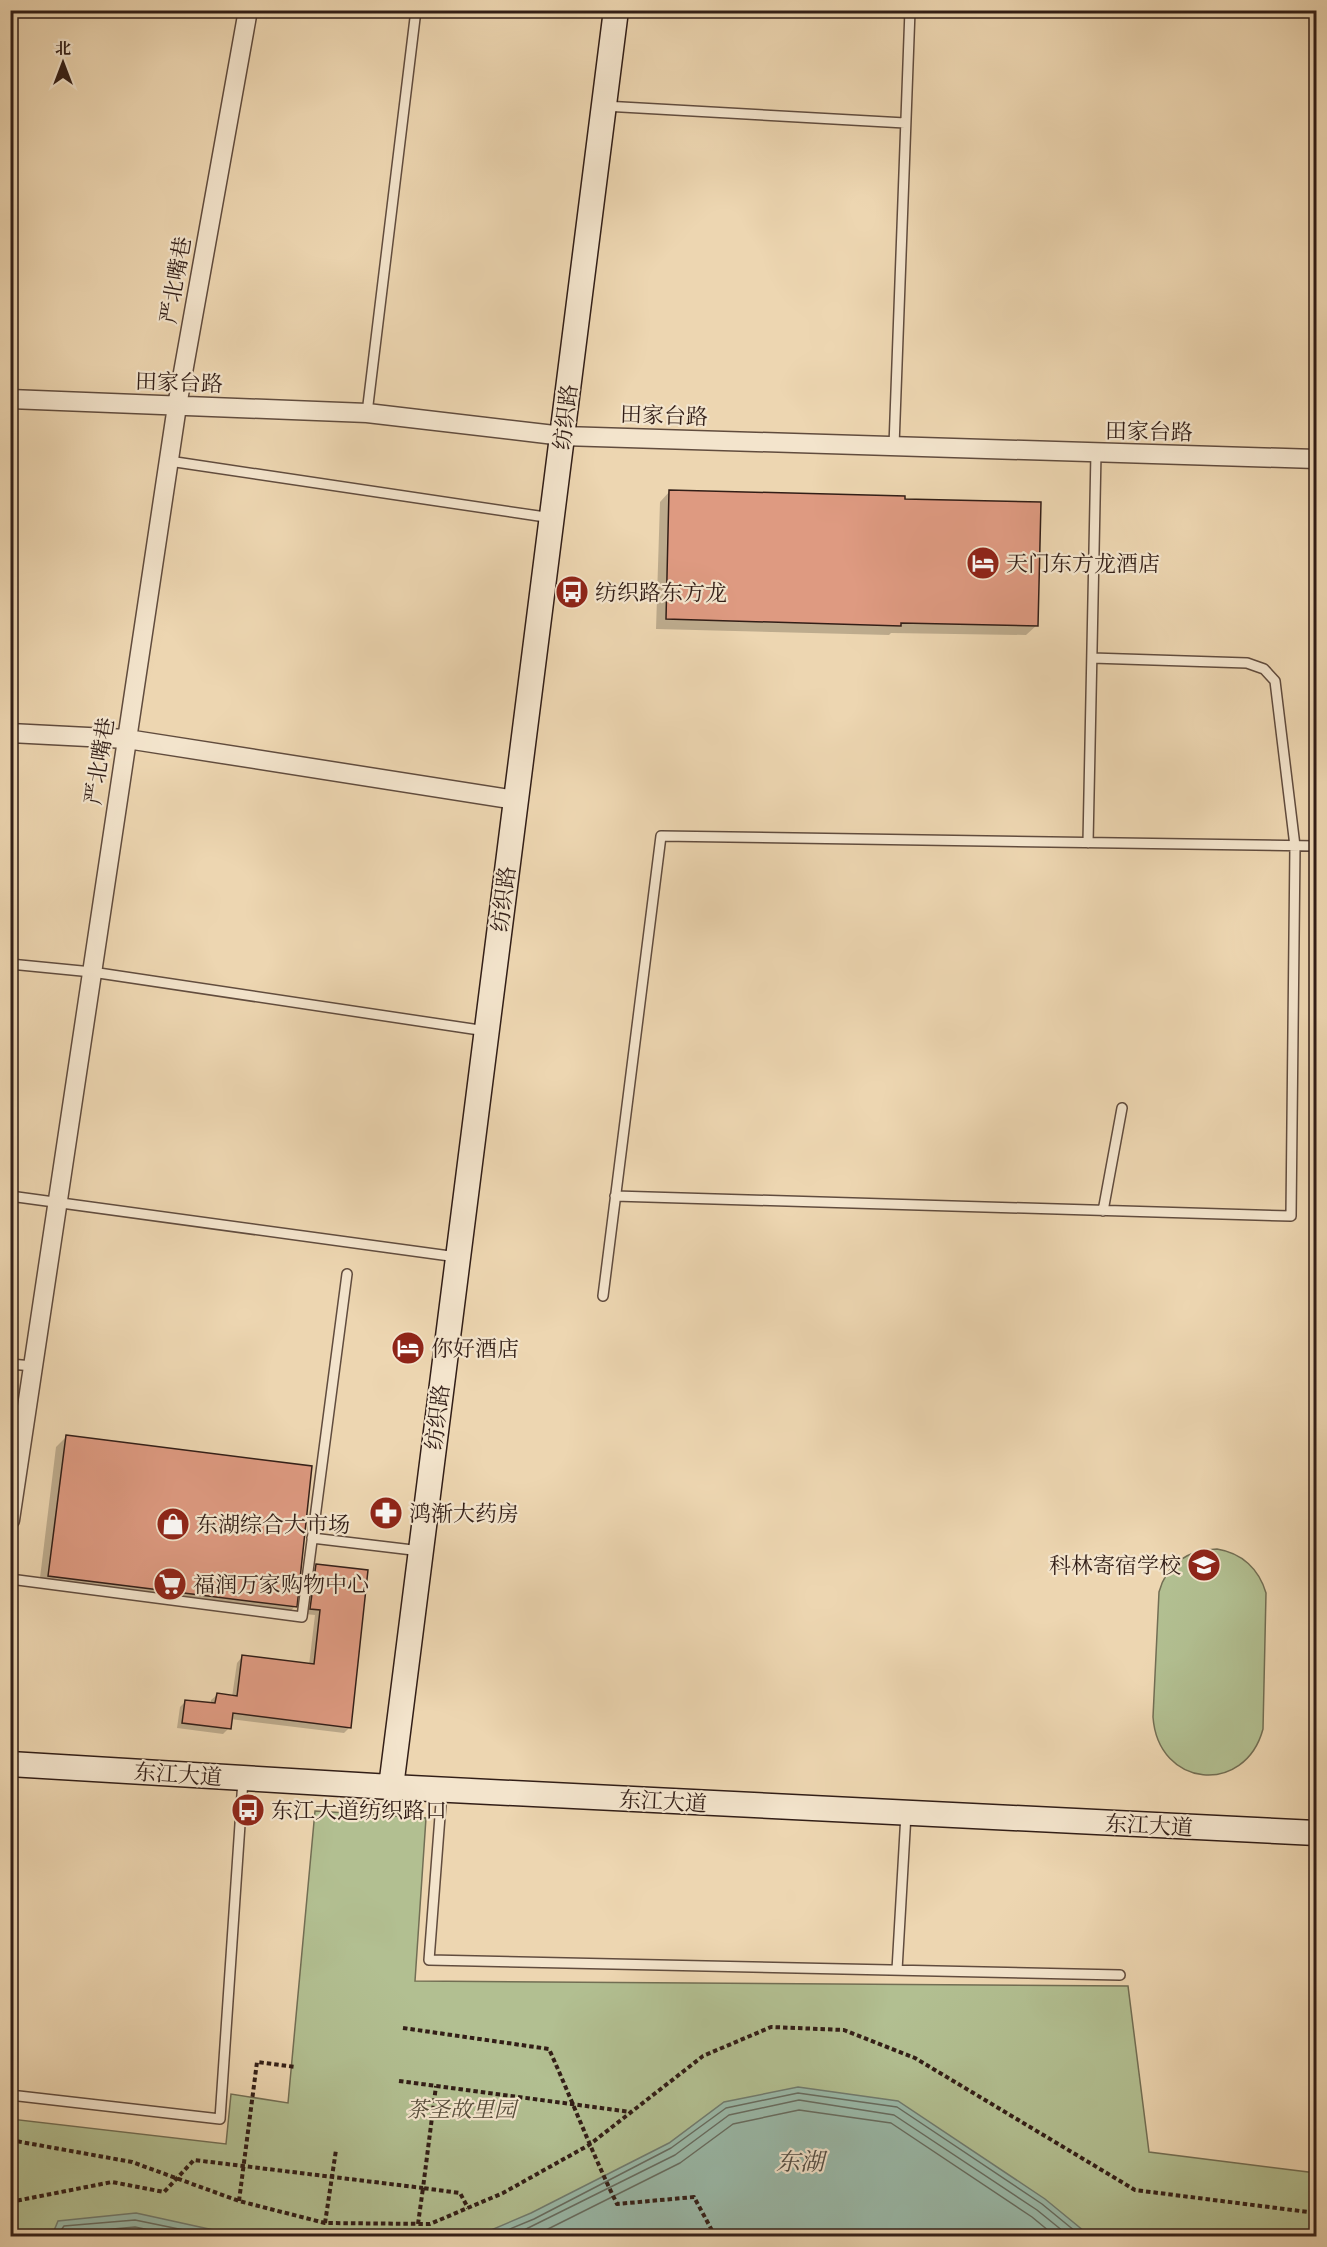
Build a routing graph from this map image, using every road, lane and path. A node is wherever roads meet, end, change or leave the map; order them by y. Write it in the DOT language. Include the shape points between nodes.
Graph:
graph roads {
  1 [pos="248,10"];
  2 [pos="416,10"];
  3 [pos="616,10"];
  4 [pos="910,10"];
  5 [pos="604,106"];
  6 [pos="905,123"];
  7 [pos="10,399"];
  8 [pos="177,406"];
  9 [pos="367,413"];
  10 [pos="563,436"];
  11 [pos="894,446"];
  12 [pos="1096,453"];
  13 [pos="1317,459"];
  14 [pos="169,461"];
  15 [pos="553,518"];
  16 [pos="1092,658"];
  17 [pos="10,733"];
  18 [pos="127,740"];
  19 [pos="516,800"];
  20 [pos="1088,843"];
  21 [pos="1295,846"];
  22 [pos="1317,846"];
  23 [pos="10,964"];
  24 [pos="92,972"];
  25 [pos="486,1031"];
  26 [pos="1122,1108"];
  27 [pos="10,1196"];
  28 [pos="615,1196"];
  29 [pos="57,1202"];
  30 [pos="1103,1210"];
  31 [pos="457,1257"];
  32 [pos="347,1274"];
  33 [pos="603,1296"];
  34 [pos="10,1364"];
  35 [pos="33,1366"];
  36 [pos="12,1497"];
  37 [pos="10,1520"];
  38 [pos="312,1538"];
  39 [pos="421,1551"];
  40 [pos="10,1579"];
  41 [pos="10,1764"];
  42 [pos="243,1778"];
  43 [pos="391,1787"];
  44 [pos="442,1790"];
  45 [pos="906,1813"];
  46 [pos="1317,1833"];
  47 [pos="897,1970"];
  48 [pos="1120,1975"];
  49 [pos="403,2028"];
  50 [pos="296,2067"];
  51 [pos="399,2080"];
  52 [pos="436,2086"];
  53 [pos="10,2095"];
  54 [pos="574,2104"];
  55 [pos="632,2112"];
  56 [pos="10,2140"];
  57 [pos="589,2145"];
  58 [pos="336,2150"];
  59 [pos="243,2166"];
  60 [pos="333,2176"];
  61 [pos="176,2178"];
  62 [pos="423,2188"];
  63 [pos="239,2201"];
  64 [pos="10,2202"];
  65 [pos="468,2208"];
  66 [pos="1317,2213"];
  67 [pos="325,2223"];
  68 [pos="418,2224"];
  69 [pos="715,2236"];
  1 -- 8 [label="street, 严北嘴巷"];
  2 -- 9 [label="lane"];
  3 -- 5 [label="street, 纺织路"];
  4 -- 6 [label="lane"];
  5 -- 6 [label="lane"];
  5 -- 10 [label="street, 纺织路"];
  6 -- 11 [label="lane"];
  7 -- 8 [label="street, 田家台路"];
  8 -- 9 [label="street, 田家台路"];
  8 -- 14 [label="street, 严北嘴巷"];
  9 -- 10 [label="street, 田家台路"];
  10 -- 11 [label="street, 田家台路"];
  10 -- 15 [label="street, 纺织路"];
  11 -- 12 [label="street, 田家台路"];
  12 -- 13 [label="street, 田家台路"];
  12 -- 16 [label="lane"];
  14 -- 15 [label="lane"];
  14 -- 18 [label="street, 严北嘴巷"];
  15 -- 19 [label="street, 纺织路"];
  16 -- 20 [label="lane"];
  16 -- 21 [label="lane" via="1247,663 1264,669 1275,681"];
  17 -- 18 [label="street"];
  18 -- 19 [label="street"];
  18 -- 24 [label="street, 严北嘴巷"];
  19 -- 25 [label="street, 纺织路"];
  20 -- 21 [label="lane"];
  20 -- 28 [label="lane" via="661,836"];
  21 -- 22 [label="lane"];
  21 -- 30 [label="lane" via="1291,1216"];
  23 -- 24 [label="lane"];
  24 -- 25 [label="lane"];
  24 -- 29 [label="street, 严北嘴巷"];
  25 -- 31 [label="street, 纺织路"];
  26 -- 30 [label="lane"];
  27 -- 29 [label="lane"];
  28 -- 30 [label="lane"];
  28 -- 33 [label="lane"];
  29 -- 31 [label="lane"];
  29 -- 35 [label="street, 严北嘴巷"];
  31 -- 39 [label="street, 纺织路"];
  32 -- 38 [label="lane"];
  34 -- 35 [label="lane"];
  35 -- 36 [label="street, 严北嘴巷"];
  36 -- 37 [label="street, 严北嘴巷"];
  38 -- 39 [label="lane"];
  38 -- 40 [label="lane" via="302,1617"];
  39 -- 43 [label="street, 纺织路"];
  41 -- 42 [label="street, 东江大道"];
  42 -- 43 [label="street, 东江大道"];
  42 -- 53 [label="lane" via="220,2119"];
  43 -- 44 [label="street, 东江大道"];
  44 -- 45 [label="street, 东江大道"];
  44 -- 47 [label="lane" via="429,1960"];
  45 -- 46 [label="street, 东江大道"];
  45 -- 47 [label="lane"];
  47 -- 48 [label="lane"];
  49 -- 54 [label="path" via="549,2049"];
  50 -- 59 [label="path" via="257,2062"];
  51 -- 52 [label="path"];
  52 -- 54 [label="path"];
  52 -- 62 [label="path"];
  54 -- 55 [label="path"];
  54 -- 57 [label="path"];
  55 -- 57 [label="path"];
  55 -- 66 [label="path" via="703,2056 771,2026 844,2030 915,2058 1134,2190"];
  56 -- 61 [label="path" via="132,2162"];
  57 -- 65 [label="path"];
  57 -- 69 [label="path" via="617,2204 694,2197"];
  58 -- 60 [label="path"];
  59 -- 60 [label="path"];
  59 -- 61 [label="path" via="194,2160"];
  59 -- 63 [label="path"];
  60 -- 62 [label="path"];
  60 -- 67 [label="path"];
  61 -- 63 [label="path"];
  61 -- 64 [label="path" via="164,2192 112,2182"];
  62 -- 65 [label="path" via="460,2193"];
  62 -- 68 [label="path"];
  63 -- 67 [label="path"];
  65 -- 68 [label="path" via="430,2224"];
  67 -- 68 [label="path"];
}
